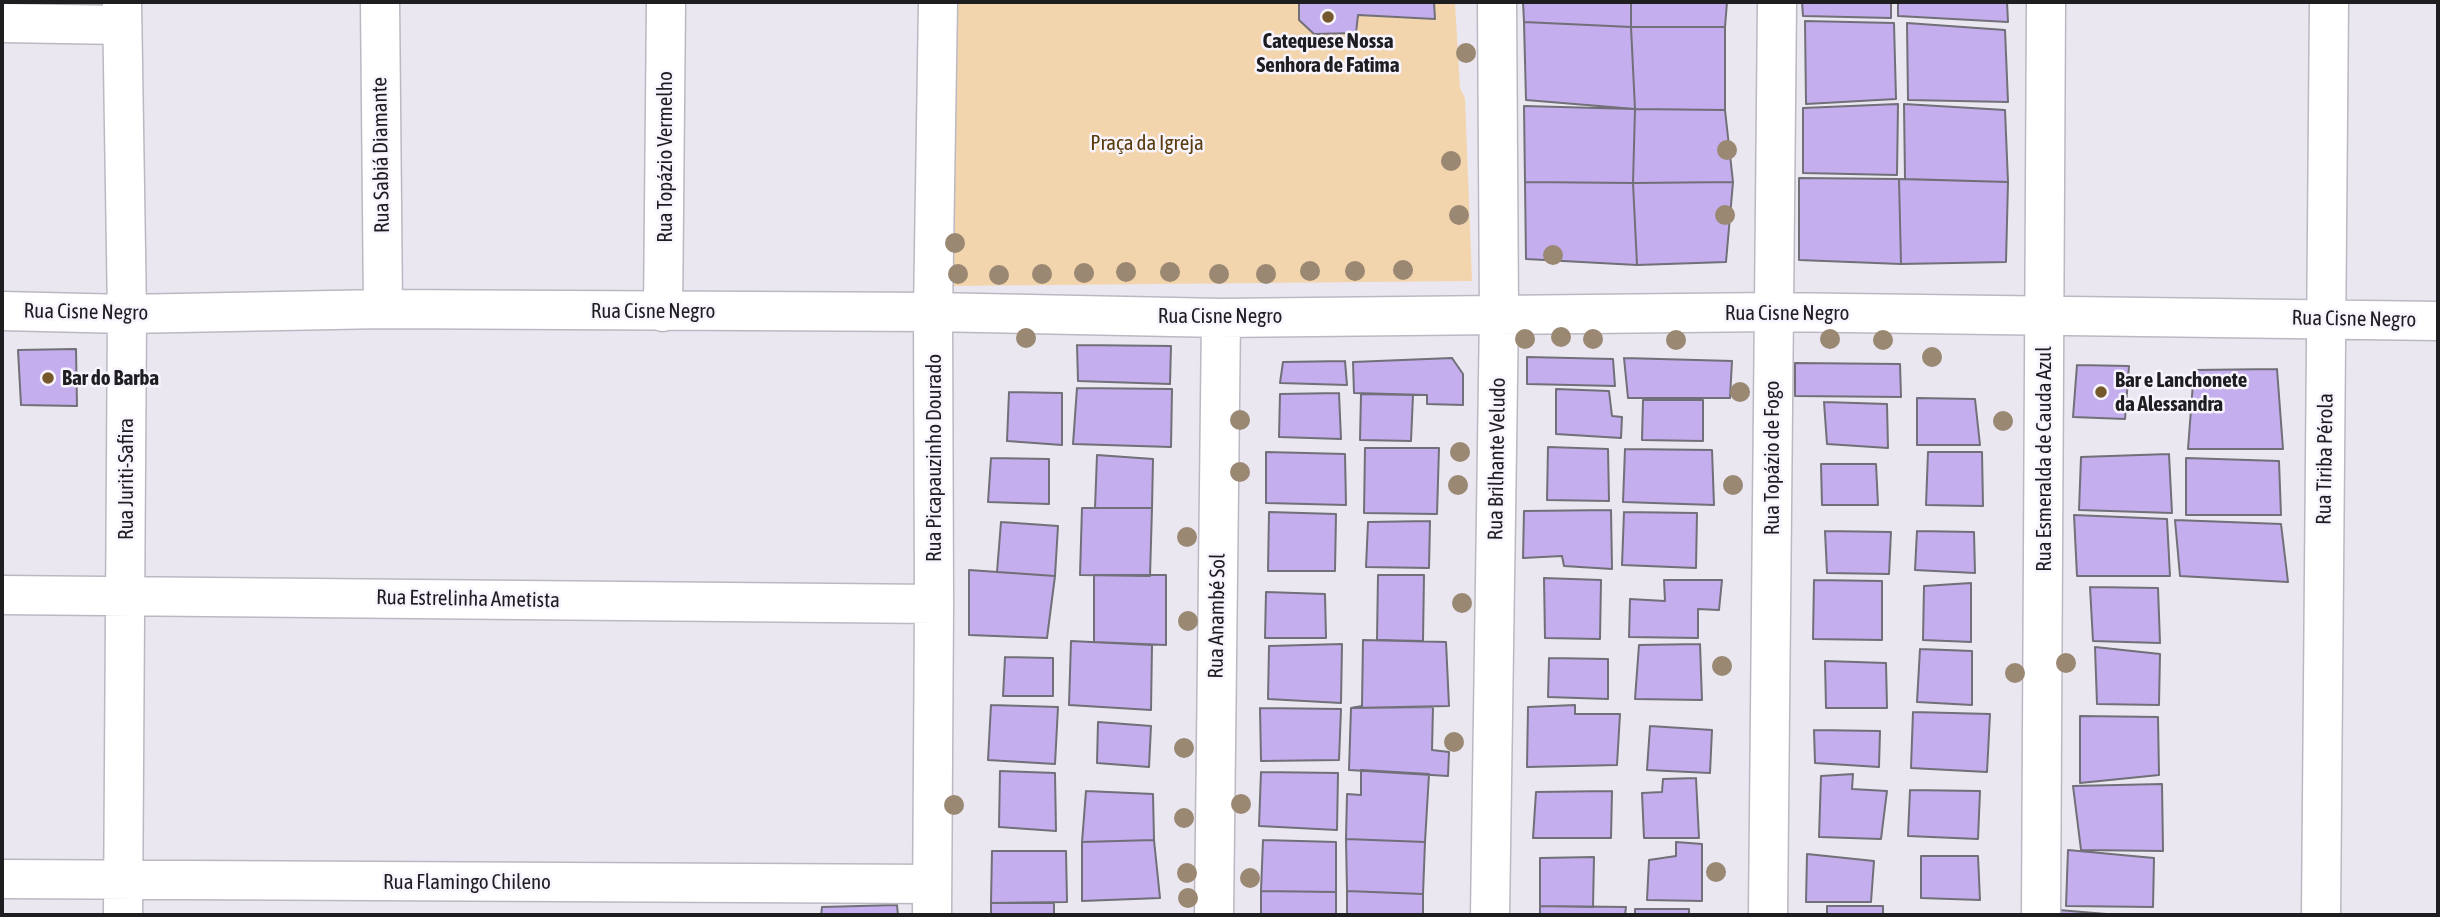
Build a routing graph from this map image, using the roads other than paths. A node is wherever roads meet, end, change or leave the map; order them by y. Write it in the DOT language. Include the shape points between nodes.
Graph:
graph roads {
  1 [pos="380,2"];
  2 [pos="666,2"];
  3 [pos="938,2"];
  4 [pos="1497,2"];
  5 [pos="1777,2"];
  6 [pos="2046,2"];
  7 [pos="2329,2"];
  8 [pos="122,13"];
  9 [pos="2,23"];
  10 [pos="383,309"];
  11 [pos="2,311"];
  12 [pos="663,312"];
  13 [pos="933,312"];
  14 [pos="1773,312"];
  15 [pos="1499,313"];
  16 [pos="127,314"];
  17 [pos="2045,316"];
  18 [pos="1221,318"];
  19 [pos="2326,319"];
  20 [pos="2438,321"];
  21 [pos="2,595"];
  22 [pos="126,595"];
  23 [pos="934,604"];
  24 [pos="2,879"];
  25 [pos="123,898"];
  26 [pos="932,900"];
  27 [pos="1214,915"];
  28 [pos="1490,915"];
  29 [pos="1768,915"];
  30 [pos="2041,915"];
  31 [pos="2321,915"];
  1 -- 10 [label="street, Rua Sabiá Diamante"];
  2 -- 12 [label="street, Rua Topázio Vermelho"];
  3 -- 13 [label="street, Rua Picapauzinho Dourado"];
  4 -- 15 [label="street, Rua Brilhante Veludo"];
  5 -- 14 [label="street, Rua Topázio de Fogo"];
  6 -- 17 [label="street, Rua Esmeralda de Cauda Azul"];
  7 -- 19 [label="street, Rua Tiriba Pérola"];
  8 -- 9 [label="street"];
  8 -- 16 [label="street, Rua Juriti-Safira"];
  10 -- 12 [label="street, Rua Cisne Negro"];
  10 -- 16 [label="street, Rua Cisne Negro"];
  11 -- 16 [label="street, Rua Cisne Negro"];
  12 -- 13 [label="street, Rua Cisne Negro"];
  13 -- 18 [label="street, Rua Cisne Negro"];
  13 -- 23 [label="street, Rua Picapauzinho Dourado"];
  14 -- 15 [label="street, Rua Cisne Negro"];
  14 -- 17 [label="street, Rua Cisne Negro"];
  14 -- 29 [label="street, Rua Topázio de Fogo"];
  15 -- 18 [label="street, Rua Cisne Negro"];
  15 -- 28 [label="street, Rua Brilhante Veludo"];
  16 -- 22 [label="street, Rua Juriti-Safira"];
  17 -- 19 [label="street, Rua Cisne Negro"];
  17 -- 30 [label="street, Rua Esmeralda de Cauda Azul"];
  18 -- 27 [label="street, Rua Anambé Sol"];
  19 -- 20 [label="street, Rua Cisne Negro"];
  19 -- 31 [label="street, Rua Tiriba Pérola"];
  21 -- 22 [label="street, Rua Estrelinha Ametista"];
  22 -- 23 [label="street, Rua Estrelinha Ametista"];
  22 -- 25 [label="street, Rua Juriti-Safira"];
  23 -- 26 [label="street, Rua Picapauzinho Dourado"];
  24 -- 25 [label="street, Rua Flamingo Chileno"];
  25 -- 26 [label="street, Rua Flamingo Chileno"];
}
